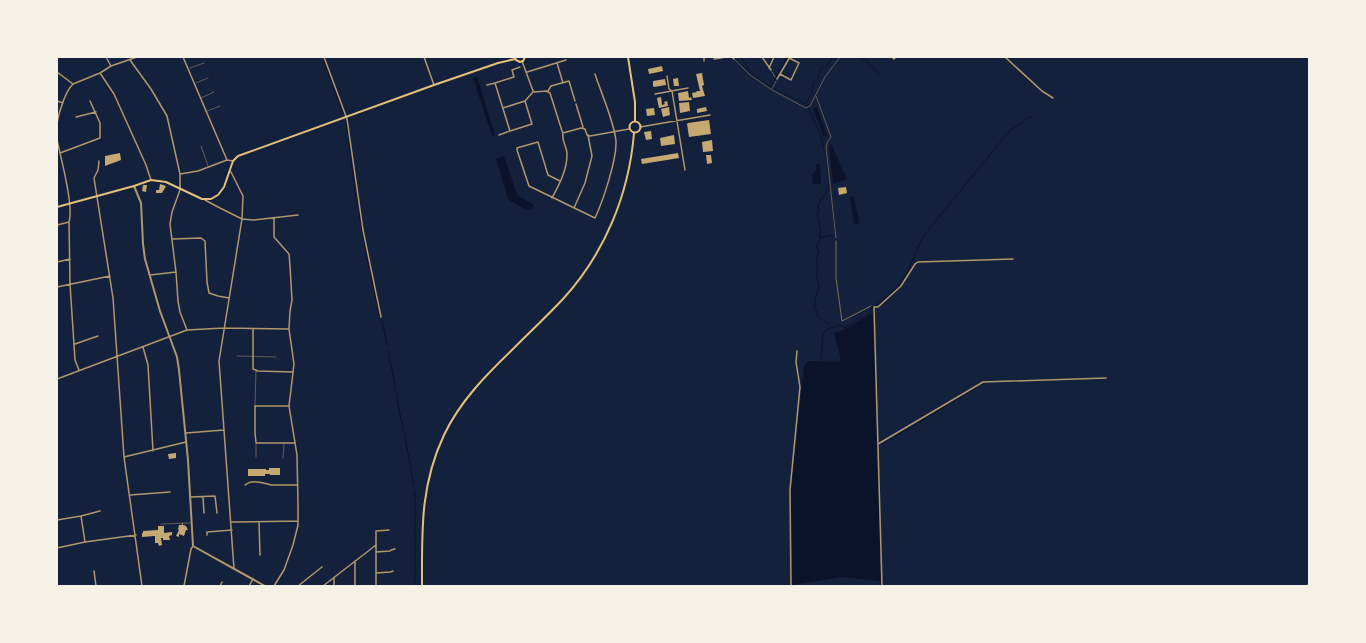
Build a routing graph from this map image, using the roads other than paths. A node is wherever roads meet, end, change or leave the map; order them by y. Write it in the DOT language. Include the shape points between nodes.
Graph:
graph roads {
  1 [pos="106,57"];
  2 [pos="137,57"];
  3 [pos="183,57"];
  4 [pos="324,57"];
  5 [pos="424,57"];
  6 [pos="525,57"];
  7 [pos="628,57"];
  8 [pos="704,57"];
  9 [pos="726,57"];
  10 [pos="762,57"];
  11 [pos="774,57"];
  12 [pos="789,57"];
  13 [pos="840,57"];
  14 [pos="892,57"];
  15 [pos="896,57"];
  16 [pos="1005,57"];
  17 [pos="515,58"];
  18 [pos="733,58"];
  19 [pos="714,59"];
  20 [pos="130,60"];
  21 [pos="566,60"];
  22 [pos="704,61"];
  23 [pos="522,62"];
  24 [pos="204,63"];
  25 [pos="557,63"];
  26 [pos="111,66"];
  27 [pos="520,67"];
  28 [pos="188,68"];
  29 [pos="769,68"];
  30 [pos="771,70"];
  31 [pos="57,72"];
  32 [pos="527,72"];
  33 [pos="100,73"];
  34 [pos="595,74"];
  35 [pos="780,74"];
  36 [pos="667,76"];
  37 [pos="208,78"];
  38 [pos="777,80"];
  39 [pos="194,83"];
  40 [pos="495,83"];
  41 [pos="562,83"];
  42 [pos="73,84"];
  43 [pos="434,85"];
  44 [pos="487,85"];
  45 [pos="688,88"];
  46 [pos="772,90"];
  47 [pos="548,91"];
  48 [pos="672,91"];
  49 [pos="214,92"];
  50 [pos="534,92"];
  51 [pos="655,94"];
  52 [pos="816,94"];
  53 [pos="200,98"];
  54 [pos="1053,98"];
  55 [pos="57,101"];
  56 [pos="90,101"];
  57 [pos="525,101"];
  58 [pos="575,101"];
  59 [pos="63,103"];
  60 [pos="576,104"];
  61 [pos="220,106"];
  62 [pos="503,108"];
  63 [pos="96,112"];
  64 [pos="206,112"];
  65 [pos="710,115"];
  66 [pos="76,117"];
  67 [pos="346,117"];
  68 [pos="678,120"];
  69 [pos="635,121"];
  70 [pos="57,123"];
  71 [pos="640,127"];
  72 [pos="583,128"];
  73 [pos="629,129"];
  74 [pos="510,131"];
  75 [pos="614,132"];
  76 [pos="563,133"];
  77 [pos="634,133"];
  78 [pos="499,135"];
  79 [pos="588,135"];
  80 [pos="57,140"];
  81 [pos="201,146"];
  82 [pos="60,153"];
  83 [pos="227,160"];
  84 [pos="233,161"];
  85 [pos="99,162"];
  86 [pos="209,167"];
  87 [pos="685,170"];
  88 [pos="230,172"];
  89 [pos="180,174"];
  90 [pos="151,180"];
  91 [pos="560,182"];
  92 [pos="134,186"];
  93 [pos="181,188"];
  94 [pos="97,196"];
  95 [pos="552,198"];
  96 [pos="205,200"];
  97 [pos="70,204"];
  98 [pos="57,207"];
  99 [pos="574,208"];
  100 [pos="298,215"];
  101 [pos="274,218"];
  102 [pos="242,219"];
  103 [pos="69,222"];
  104 [pos="57,225"];
  105 [pos="836,238"];
  106 [pos="173,239"];
  107 [pos="70,259"];
  108 [pos="1013,259"];
  109 [pos="57,262"];
  110 [pos="176,272"];
  111 [pos="149,275"];
  112 [pos="110,276"];
  113 [pos="70,284"];
  114 [pos="57,286"];
  115 [pos="229,298"];
  116 [pos="381,317"];
  117 [pos="224,328"];
  118 [pos="253,329"];
  119 [pos="289,329"];
  120 [pos="187,330"];
  121 [pos="98,336"];
  122 [pos="169,336"];
  123 [pos="74,344"];
  124 [pos="143,347"];
  125 [pos="797,351"];
  126 [pos="237,356"];
  127 [pos="118,357"];
  128 [pos="253,357"];
  129 [pos="276,357"];
  130 [pos="79,370"];
  131 [pos="256,371"];
  132 [pos="293,372"];
  133 [pos="1106,378"];
  134 [pos="57,379"];
  135 [pos="255,406"];
  136 [pos="289,406"];
  137 [pos="224,430"];
  138 [pos="185,433"];
  139 [pos="186,442"];
  140 [pos="256,443"];
  141 [pos="284,443"];
  142 [pos="294,443"];
  143 [pos="878,444"];
  144 [pos="153,451"];
  145 [pos="124,457"];
  146 [pos="256,457"];
  147 [pos="283,458"];
  148 [pos="245,484"];
  149 [pos="298,485"];
  150 [pos="170,492"];
  151 [pos="130,495"];
  152 [pos="204,497"];
  153 [pos="190,498"];
  154 [pos="100,510"];
  155 [pos="204,513"];
  156 [pos="217,513"];
  157 [pos="81,516"];
  158 [pos="57,520"];
  159 [pos="298,521"];
  160 [pos="231,522"];
  161 [pos="260,522"];
  162 [pos="191,523"];
  163 [pos="161,524"];
  164 [pos="232,530"];
  165 [pos="389,530"];
  166 [pos="136,535"];
  167 [pos="207,535"];
  168 [pos="85,542"];
  169 [pos="376,544"];
  170 [pos="193,546"];
  171 [pos="57,548"];
  172 [pos="395,549"];
  173 [pos="376,552"];
  174 [pos="260,555"];
  175 [pos="355,561"];
  176 [pos="322,567"];
  177 [pos="234,569"];
  178 [pos="94,571"];
  179 [pos="393,571"];
  180 [pos="376,573"];
  181 [pos="334,577"];
  182 [pos="253,579"];
  183 [pos="222,582"];
  184 [pos="1309,585"];
  185 [pos="96,586"];
  186 [pos="142,586"];
  187 [pos="184,586"];
  188 [pos="220,586"];
  189 [pos="249,586"];
  190 [pos="265,586"];
  191 [pos="274,586"];
  192 [pos="298,586"];
  193 [pos="323,586"];
  194 [pos="334,586"];
  195 [pos="355,586"];
  196 [pos="376,586"];
  197 [pos="422,586"];
  198 [pos="791,586"];
  199 [pos="882,586"];
  200 [pos="1305,586"];
  1 -- 26 [label="street"];
  2 -- 20 [label="street"];
  3 -- 28 [label="street"];
  4 -- 67 [label="street"];
  5 -- 43 [label="street"];
  6 -- 23 [label="main road"];
  7 -- 69 [label="main road" via="635,102"];
  8 -- 22 [label="street"];
  9 -- 19 [label="street"];
  10 -- 29 [label="street"];
  11 -- 29 [label="street"];
  12 -- 35 [label="street"];
  12 -- 35 [label="street" via="799,63 791,80"];
  13 -- 52 [label="lane"];
  14 -- 15 [label="street"];
  16 -- 54 [label="street"];
  17 -- 23 [label="main road"];
  17 -- 43 [label="main road"];
  18 -- 46 [label="lane"];
  20 -- 26 [label="street"];
  20 -- 89 [label="street" via="167,116"];
  21 -- 25 [label="street"];
  23 -- 32 [label="street"];
  24 -- 28 [label="lane"];
  25 -- 32 [label="street"];
  25 -- 41 [label="street"];
  26 -- 33 [label="street"];
  27 -- 40 [label="street" via="512,70 514,77"];
  28 -- 39 [label="street"];
  29 -- 30 [label="street"];
  31 -- 42 [label="street"];
  32 -- 50 [label="street"];
  33 -- 42 [label="street"];
  33 -- 90 [label="street" via="114,94"];
  34 -- 75 [label="street"];
  35 -- 38 [label="street"];
  36 -- 48 [label="street" via="669,89"];
  37 -- 39 [label="lane"];
  38 -- 46 [label="lane"];
  39 -- 53 [label="street"];
  40 -- 44 [label="street"];
  40 -- 62 [label="street"];
  41 -- 47 [label="street" via="551,86"];
  41 -- 58 [label="street" via="569,81"];
  42 -- 59 [label="street"];
  43 -- 67 [label="main road"];
  45 -- 48 [label="street"];
  46 -- 52 [label="lane" via="806,108 810,106"];
  47 -- 50 [label="street"];
  47 -- 76 [label="street"];
  48 -- 51 [label="street"];
  48 -- 68 [label="street"];
  49 -- 53 [label="lane"];
  50 -- 57 [label="street"];
  52 -- 105 [label="lane" via="831,137 826,148"];
  53 -- 64 [label="street"];
  55 -- 59 [label="street"];
  56 -- 63 [label="street"];
  57 -- 62 [label="street"];
  57 -- 74 [label="street" via="532,124"];
  59 -- 70 [label="street"];
  60 -- 72 [label="street"];
  61 -- 64 [label="lane"];
  62 -- 74 [label="street"];
  63 -- 66 [label="street"];
  63 -- 82 [label="street" via="100,123 100,138"];
  64 -- 83 [label="street"];
  65 -- 68 [label="street"];
  67 -- 84 [label="main road" via="238,156"];
  67 -- 116 [label="street" via="363,230"];
  68 -- 71 [label="street"];
  68 -- 87 [label="street"];
  69 -- 71 [label="main road"];
  69 -- 73 [label="main road" via="630,124"];
  71 -- 77 [label="main road" via="639,131"];
  72 -- 76 [label="street"];
  72 -- 79 [label="street"];
  73 -- 75 [label="street"];
  73 -- 77 [label="main road"];
  74 -- 78 [label="street"];
  75 -- 79 [label="street"];
  75 -- 99 [label="street" via="614,156 595,218"];
  76 -- 91 [label="street" via="568,155"];
  77 -- 197 [label="main road" via="628,176 617,212 591,264 564,298 475,388 444,435 432,467 424,505"];
  79 -- 99 [label="street" via="592,156 585,183"];
  80 -- 82 [label="street"];
  81 -- 86 [label="lane"];
  82 -- 97 [label="street"];
  83 -- 84 [label="street"];
  83 -- 86 [label="street"];
  84 -- 88 [label="main road"];
  85 -- 94 [label="street" via="94,178"];
  86 -- 89 [label="street"];
  88 -- 96 [label="main road" via="221,192"];
  88 -- 102 [label="street" via="243,196"];
  89 -- 93 [label="street"];
  90 -- 92 [label="main road"];
  90 -- 93 [label="main road"];
  91 -- 95 [label="street"];
  91 -- 95 [label="street" via="548,175 538,142 518,148 527,185"];
  92 -- 94 [label="main road"];
  92 -- 111 [label="street" via="141,203 143,244"];
  93 -- 96 [label="main road"];
  93 -- 106 [label="street" via="170,220"];
  94 -- 97 [label="main road"];
  94 -- 112 [label="street"];
  95 -- 99 [label="street"];
  96 -- 102 [label="street"];
  97 -- 98 [label="main road"];
  97 -- 103 [label="street"];
  100 -- 101 [label="street"];
  101 -- 102 [label="street"];
  101 -- 119 [label="street" via="274,237 289,254 292,300"];
  102 -- 115 [label="street"];
  103 -- 104 [label="street"];
  103 -- 107 [label="street"];
  106 -- 110 [label="street"];
  106 -- 115 [label="street" via="201,238 205,241 209,293"];
  107 -- 109 [label="street"];
  107 -- 113 [label="street"];
  108 -- 143 [label="street" via="918,262 898,290 878,307 873,306"];
  110 -- 111 [label="street"];
  110 -- 120 [label="street" via="180,312"];
  111 -- 122 [label="street"];
  112 -- 113 [label="street"];
  112 -- 127 [label="street"];
  113 -- 114 [label="street"];
  113 -- 123 [label="street"];
  115 -- 117 [label="street"];
  117 -- 118 [label="street"];
  117 -- 120 [label="street"];
  117 -- 137 [label="street" via="219,361"];
  118 -- 119 [label="street"];
  118 -- 128 [label="street"];
  119 -- 132 [label="street"];
  120 -- 122 [label="street"];
  121 -- 123 [label="street"];
  122 -- 124 [label="street"];
  122 -- 138 [label="street" via="179,370"];
  123 -- 130 [label="street" via="75,360"];
  124 -- 127 [label="street"];
  124 -- 144 [label="street" via="148,365"];
  125 -- 198 [label="street" via="800,387 790,490"];
  126 -- 128 [label="lane"];
  127 -- 130 [label="street"];
  127 -- 145 [label="street"];
  128 -- 129 [label="lane"];
  128 -- 131 [label="street" via="253,369"];
  130 -- 134 [label="street"];
  131 -- 132 [label="street"];
  131 -- 135 [label="lane"];
  132 -- 136 [label="street"];
  133 -- 143 [label="street" via="983,382"];
  135 -- 136 [label="street"];
  135 -- 140 [label="street"];
  136 -- 142 [label="street"];
  137 -- 138 [label="street"];
  137 -- 160 [label="street"];
  138 -- 139 [label="street"];
  139 -- 144 [label="street"];
  139 -- 153 [label="street"];
  140 -- 141 [label="street"];
  140 -- 146 [label="lane"];
  141 -- 142 [label="street"];
  141 -- 147 [label="lane"];
  142 -- 149 [label="street"];
  143 -- 199 [label="street"];
  144 -- 145 [label="street"];
  145 -- 151 [label="street"];
  148 -- 149 [label="street" via="260,482"];
  149 -- 159 [label="street"];
  150 -- 151 [label="street"];
  151 -- 166 [label="street"];
  152 -- 153 [label="street"];
  152 -- 155 [label="street"];
  152 -- 156 [label="street" via="215,496"];
  153 -- 162 [label="street"];
  154 -- 157 [label="street"];
  157 -- 158 [label="street"];
  157 -- 168 [label="street"];
  159 -- 161 [label="street"];
  159 -- 191 [label="street" via="288,559 282,575"];
  160 -- 161 [label="street"];
  160 -- 164 [label="street"];
  161 -- 174 [label="street"];
  162 -- 163 [label="lane"];
  162 -- 170 [label="street"];
  164 -- 167 [label="street" via="207,532"];
  164 -- 177 [label="street"];
  165 -- 169 [label="street" via="376,531"];
  166 -- 168 [label="street"];
  166 -- 186 [label="street"];
  168 -- 171 [label="street"];
  169 -- 173 [label="street"];
  169 -- 175 [label="street"];
  170 -- 177 [label="street"];
  170 -- 187 [label="street" via="190,549"];
  172 -- 173 [label="street"];
  173 -- 180 [label="street"];
  175 -- 181 [label="street"];
  175 -- 195 [label="street"];
  176 -- 192 [label="street"];
  177 -- 182 [label="street"];
  178 -- 185 [label="street"];
  179 -- 180 [label="street"];
  180 -- 196 [label="street"];
  181 -- 193 [label="street"];
  181 -- 194 [label="street"];
  182 -- 189 [label="street"];
  182 -- 190 [label="street"];
  183 -- 188 [label="street"];
  184 -- 200 [label="street"];
}
